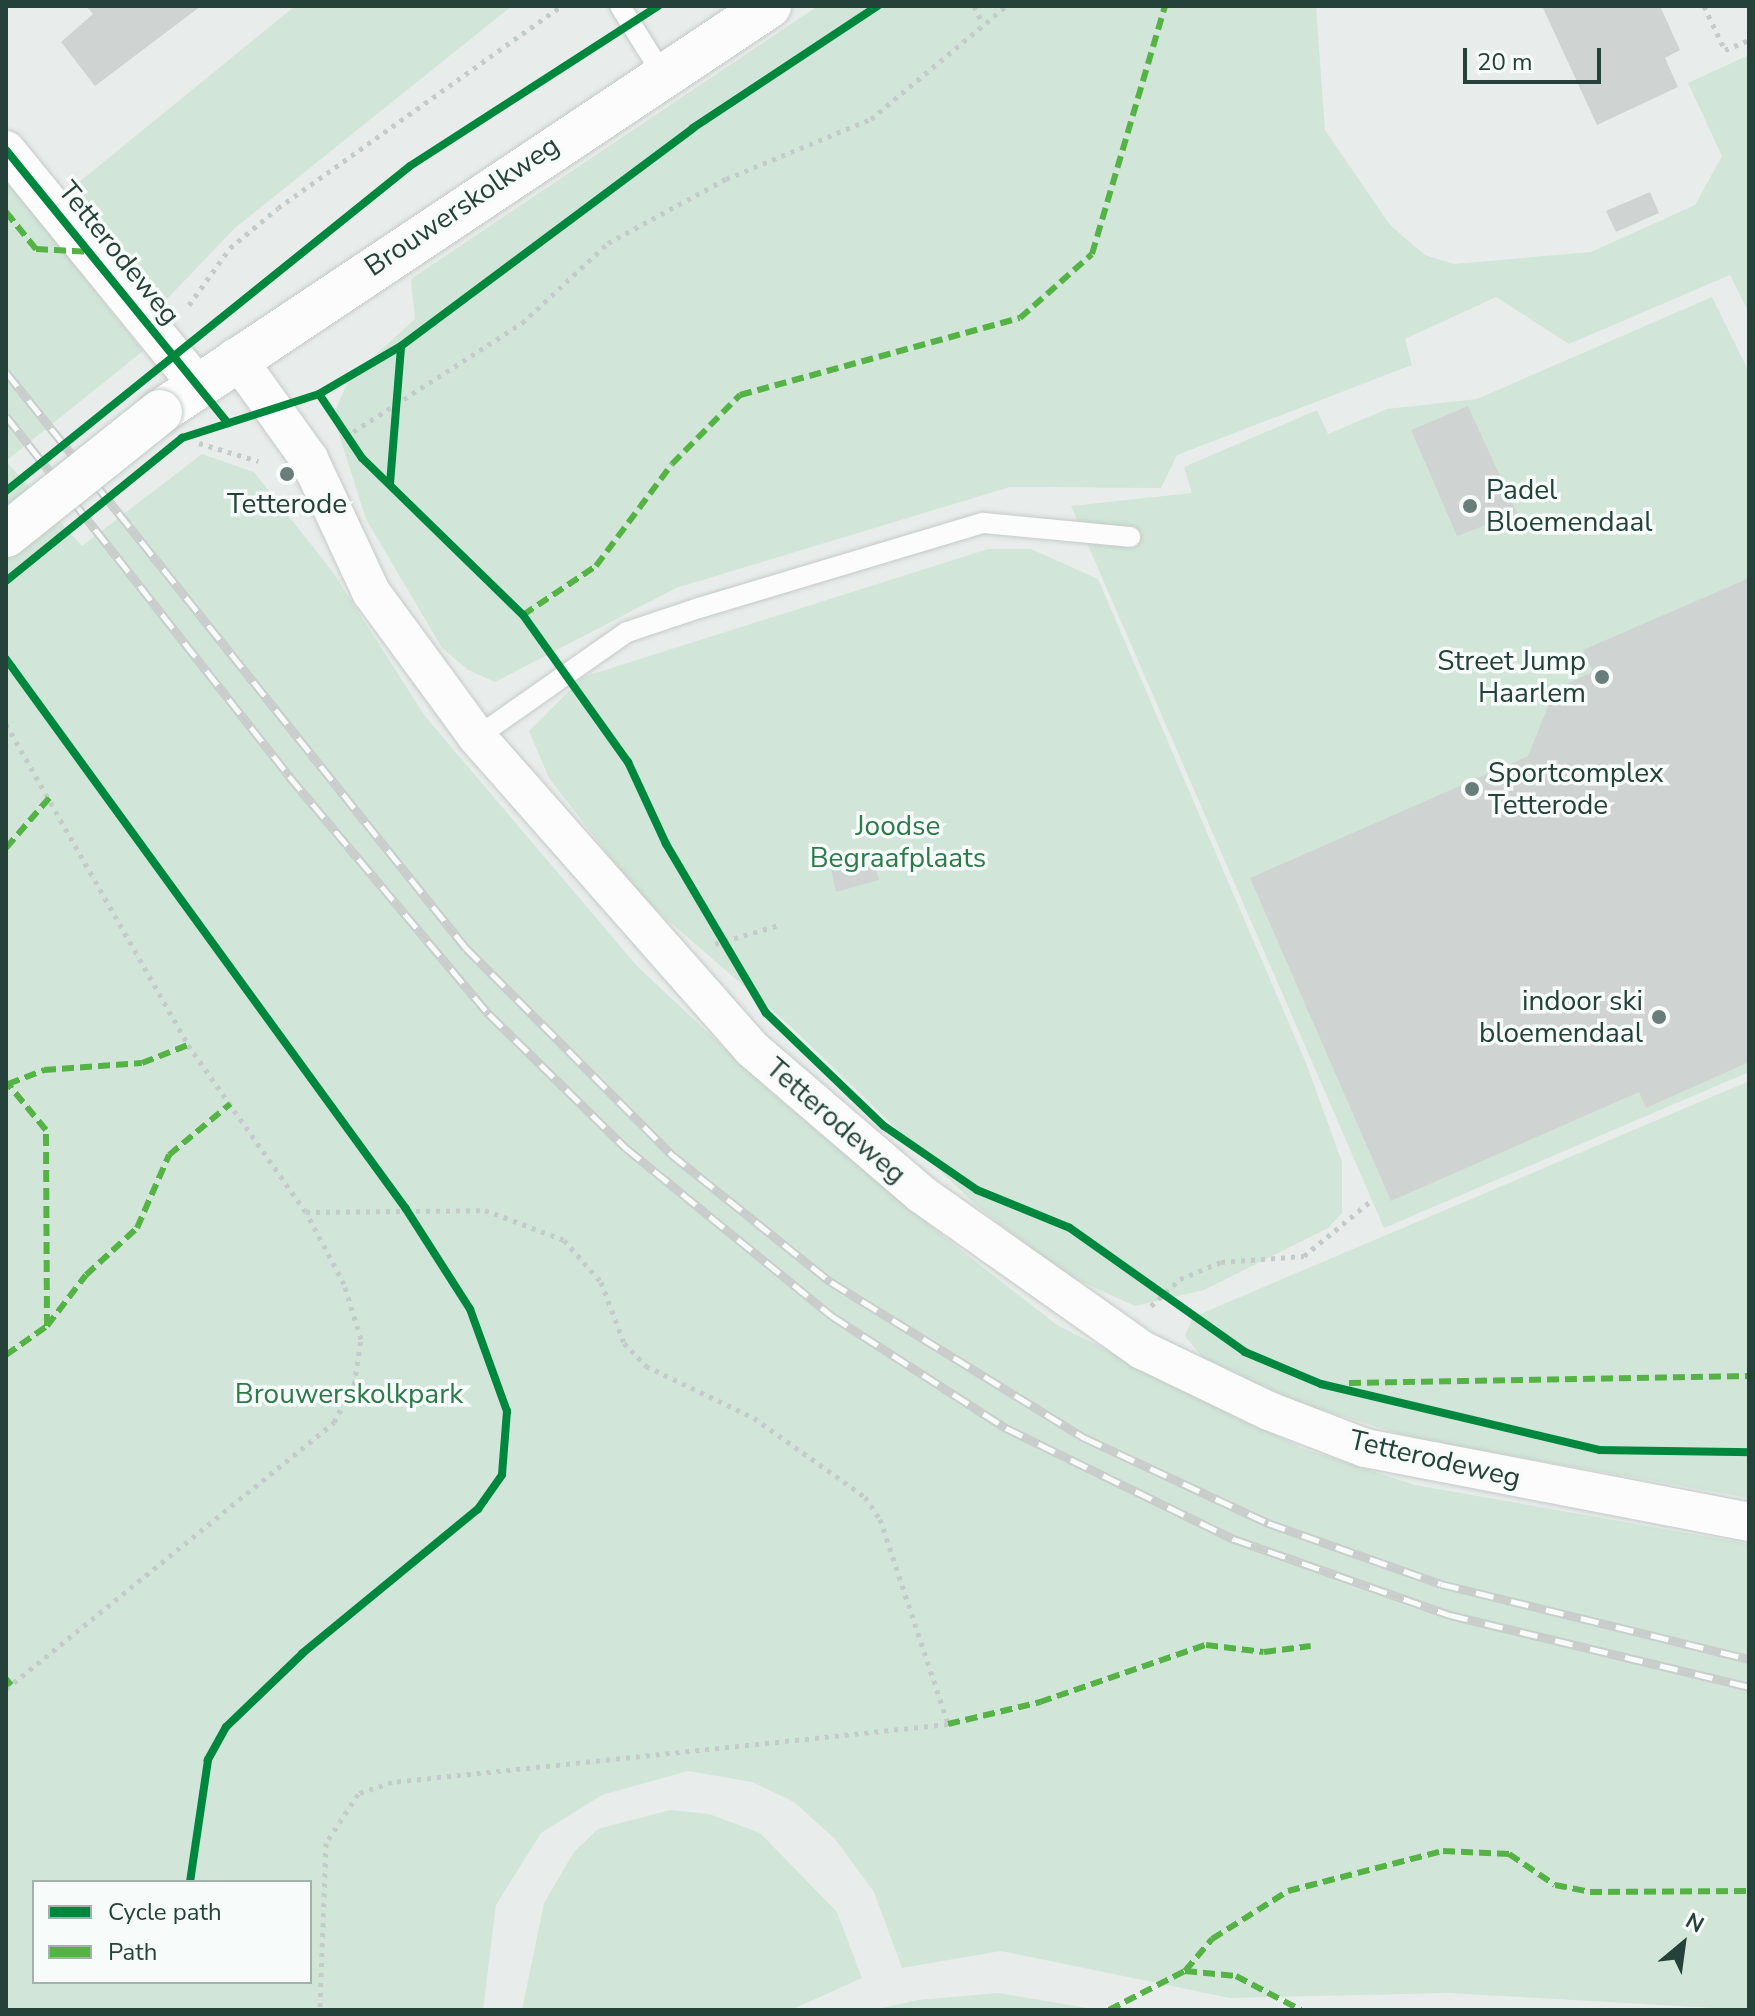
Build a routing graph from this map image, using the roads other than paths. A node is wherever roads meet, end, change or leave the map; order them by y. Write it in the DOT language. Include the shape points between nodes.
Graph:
graph roads {
  1 [pos="620,6"];
  2 [pos="769,6"];
  3 [pos="663,75"];
  4 [pos="6,150"];
  5 [pos="236,357"];
  6 [pos="186,370"];
  7 [pos="6,535"];
  8 [pos="1130,537"];
  9 [pos="477,737"];
  10 [pos="1749,1522"];
  1 -- 3 [label="lane"];
  2 -- 3 [label="main road, Brouwerskolkweg"];
  3 -- 5 [label="main road, Brouwerskolkweg"];
  4 -- 6 [label="street, Tetterodeweg"];
  5 -- 6 [label="main road, Brouwerskolkweg"];
  5 -- 9 [label="street, Tetterodeweg" via="309,459 371,592"];
  6 -- 7 [label="main road, Brouwerskolkweg, bridge" via="171,425"];
  8 -- 9 [label="lane" via="983,523 699,608 627,632"];
  9 -- 10 [label="street, Tetterodeweg" via="752,1049 921,1194 1125,1338 1190,1375 1365,1448"];
}
